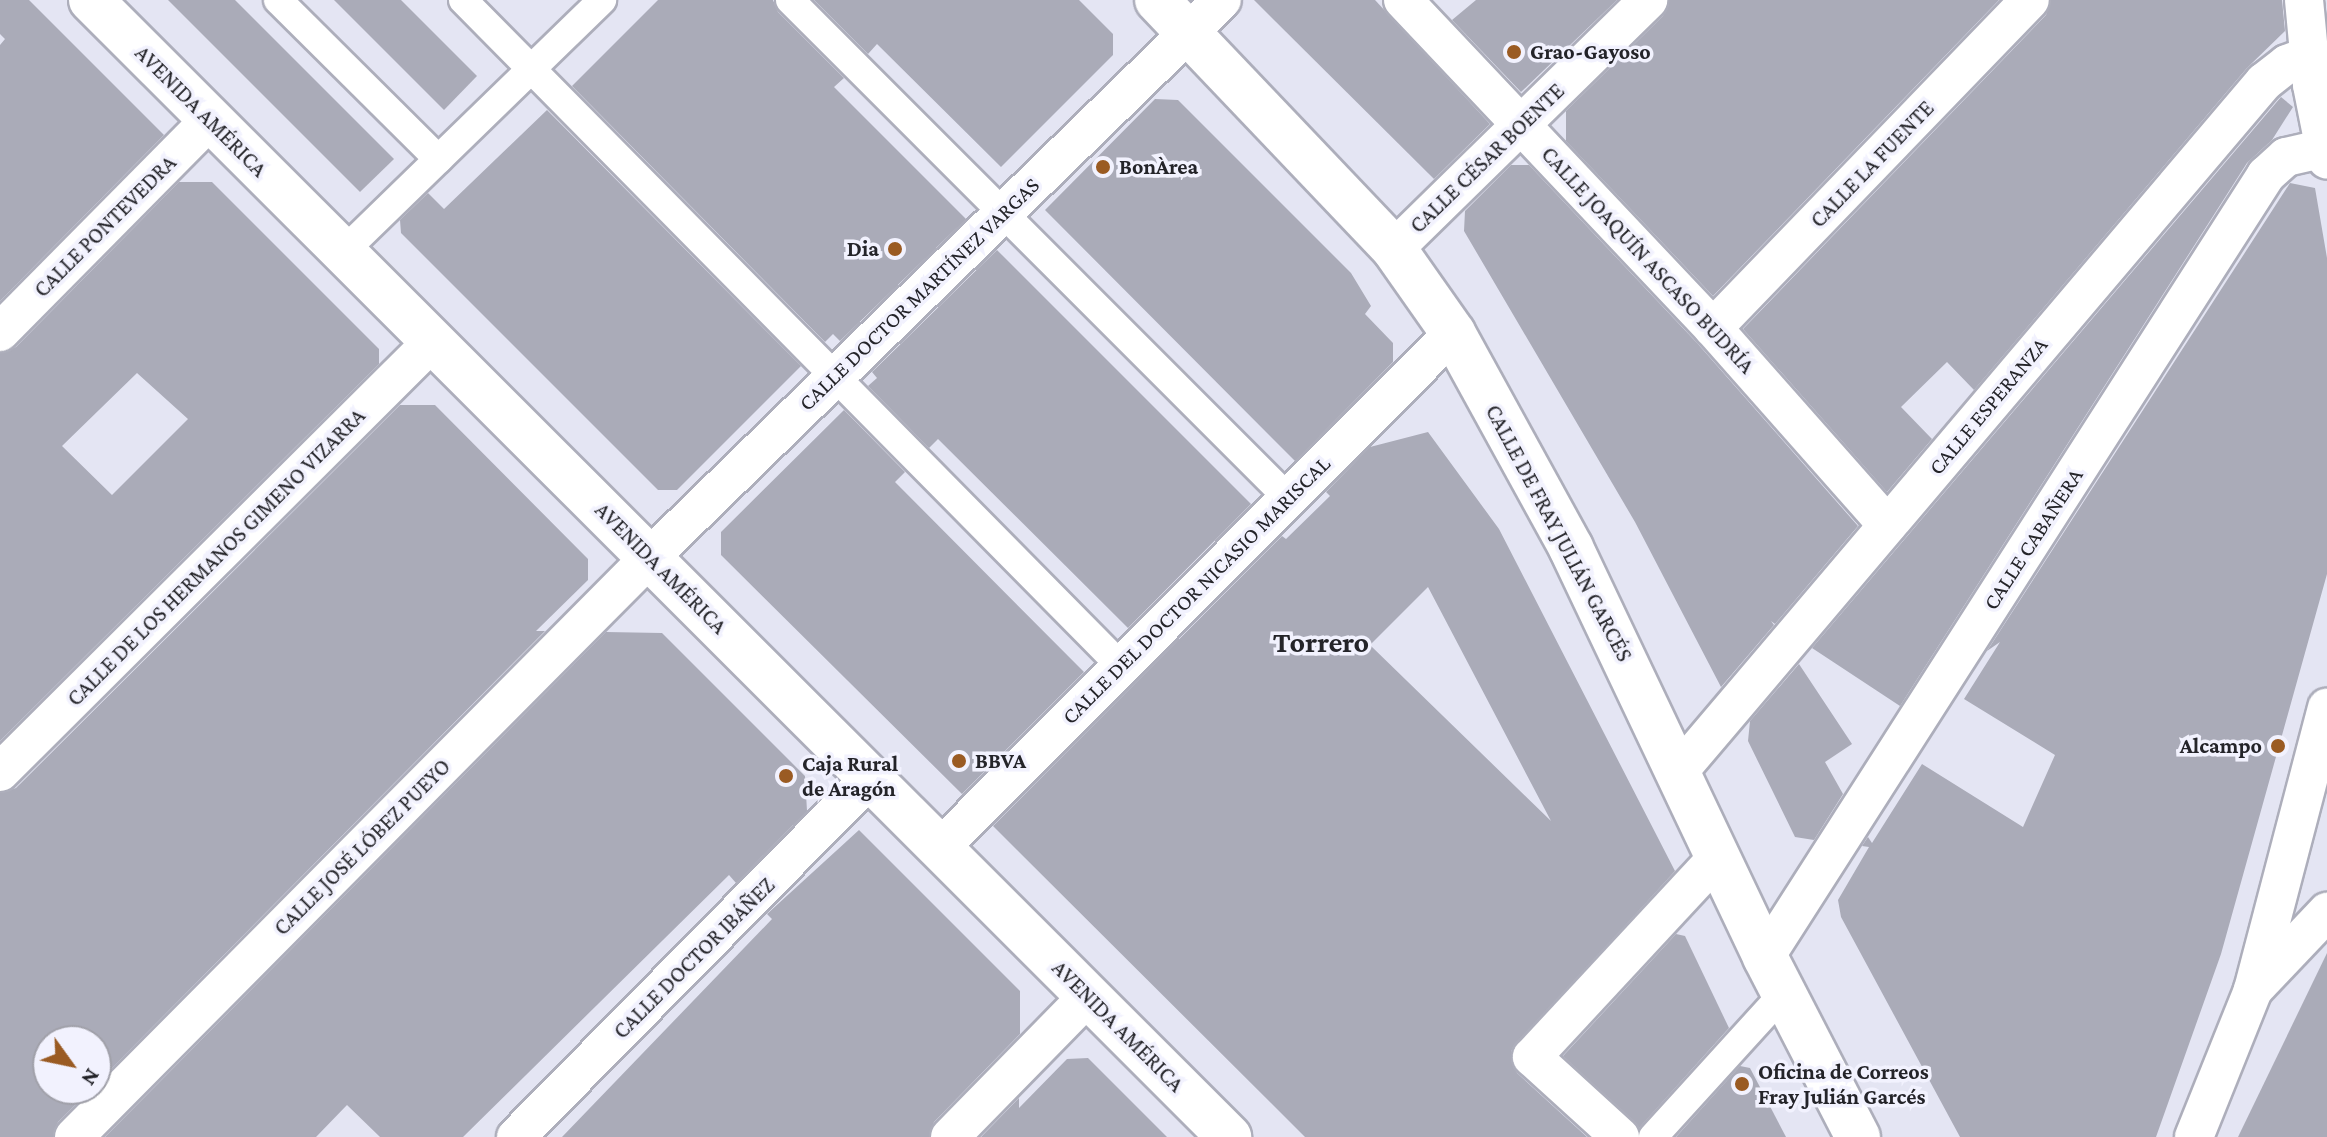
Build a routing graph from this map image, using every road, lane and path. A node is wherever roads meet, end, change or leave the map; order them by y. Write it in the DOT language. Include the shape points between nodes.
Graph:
graph roads {
  1 [pos="91,0"];
  2 [pos="278,0"];
  3 [pos="463,0"];
  4 [pos="602,0"];
  5 [pos="790,0"];
  6 [pos="1157,0"];
  7 [pos="1222,0"];
  8 [pos="1403,0"];
  9 [pos="1648,0"];
  10 [pos="2030,0"];
  11 [pos="2304,0"];
  12 [pos="1187,31"];
  13 [pos="2308,56"];
  14 [pos="531,69"];
  15 [pos="210,120"];
  16 [pos="1521,125"];
  17 [pos="2324,154"];
  18 [pos="438,159"];
  19 [pos="1002,213"];
  20 [pos="1394,249"];
  21 [pos="342,253"];
  22 [pos="1713,328"];
  23 [pos="0,332"];
  24 [pos="1453,333"];
  25 [pos="432,342"];
  26 [pos="832,379"];
  27 [pos="1288,498"];
  28 [pos="1887,525"];
  29 [pos="650,557"];
  30 [pos="1121,666"];
  31 [pos="2327,708"];
  32 [pos="1679,771"];
  33 [pos="0,772"];
  34 [pos="870,778"];
  35 [pos="940,848"];
  36 [pos="1718,857"];
  37 [pos="2327,912"];
  38 [pos="1774,976"];
  39 [pos="2253,990"];
  40 [pos="1088,996"];
  41 [pos="74,1137"];
  42 [pos="516,1137"];
  43 [pos="950,1137"];
  44 [pos="1229,1137"];
  45 [pos="1620,1137"];
  46 [pos="1653,1137"];
  47 [pos="1858,1137"];
  48 [pos="2194,1137"];
  1 -- 15 [label="main road, AVENIDA AMÉRICA"];
  2 -- 18 [label="street"];
  3 -- 14 [label="street"];
  4 -- 14 [label="street"];
  5 -- 19 [label="street"];
  6 -- 12 [label="main road, CALLE DE FRAY JULIÁN GARCÉS"];
  7 -- 12 [label="street, CALLE DOCTOR MARTÍNEZ VARGAS"];
  8 -- 16 [label="street, CALLE JOAQUÍN ASCASO BUDRÍA"];
  9 -- 16 [label="street, CALLE CÉSAR BOENTE"];
  10 -- 22 [label="street, CALLE LA FUENTE"];
  11 -- 13 [label="street"];
  12 -- 19 [label="street, CALLE DOCTOR MARTÍNEZ VARGAS"];
  12 -- 20 [label="main road, CALLE DE FRAY JULIÁN GARCÉS"];
  13 -- 17 [label="street"];
  13 -- 28 [label="street, CALLE ESPERANZA" via="2264,82"];
  14 -- 18 [label="street"];
  14 -- 26 [label="street"];
  15 -- 21 [label="main road, AVENIDA AMÉRICA"];
  15 -- 23 [label="street, CALLE PONTEVEDRA"];
  16 -- 20 [label="street, CALLE CÉSAR BOENTE"];
  16 -- 22 [label="street, CALLE JOAQUÍN ASCASO BUDRÍA"];
  17 -- 38 [label="street, CALLE CABAÑERA" via="2286,157 2266,175"];
  18 -- 21 [label="street"];
  19 -- 26 [label="street, CALLE DOCTOR MARTÍNEZ VARGAS"];
  19 -- 27 [label="street"];
  20 -- 24 [label="main road, CALLE DE FRAY JULIÁN GARCÉS"];
  21 -- 25 [label="main road, AVENIDA AMÉRICA"];
  22 -- 28 [label="street, CALLE JOAQUÍN ASCASO BUDRÍA"];
  24 -- 27 [label="street, CALLE DEL DOCTOR NICASIO MARISCAL"];
  24 -- 32 [label="main road, CALLE DE FRAY JULIÁN GARCÉS" via="1571,548"];
  25 -- 29 [label="main road, AVENIDA AMÉRICA"];
  25 -- 33 [label="street, CALLE DE LOS HERMANOS GIMENO VIZARRA"];
  26 -- 29 [label="street, CALLE DOCTOR MARTÍNEZ VARGAS"];
  26 -- 30 [label="street"];
  27 -- 30 [label="street, CALLE DEL DOCTOR NICASIO MARISCAL"];
  28 -- 32 [label="street, CALLE ESPERANZA"];
  29 -- 34 [label="main road, AVENIDA AMÉRICA"];
  29 -- 41 [label="street, CALLE JOSÉ LÓBEZ PUEYO"];
  30 -- 35 [label="street, CALLE DEL DOCTOR NICASIO MARISCAL"];
  31 -- 39 [label="street"];
  32 -- 36 [label="main road, CALLE DE FRAY JULIÁN GARCÉS"];
  34 -- 35 [label="main road, AVENIDA AMÉRICA"];
  34 -- 42 [label="street, CALLE DOCTOR IBÁÑEZ"];
  35 -- 40 [label="main road, AVENIDA AMÉRICA"];
  36 -- 38 [label="main road, CALLE DE FRAY JULIÁN GARCÉS"];
  36 -- 45 [label="street" via="1532,1057"];
  37 -- 39 [label="street"];
  38 -- 46 [label="street"];
  38 -- 47 [label="main road, CALLE DE FRAY JULIÁN GARCÉS"];
  39 -- 48 [label="street"];
  40 -- 43 [label="street"];
  40 -- 44 [label="main road, AVENIDA AMÉRICA"];
}
